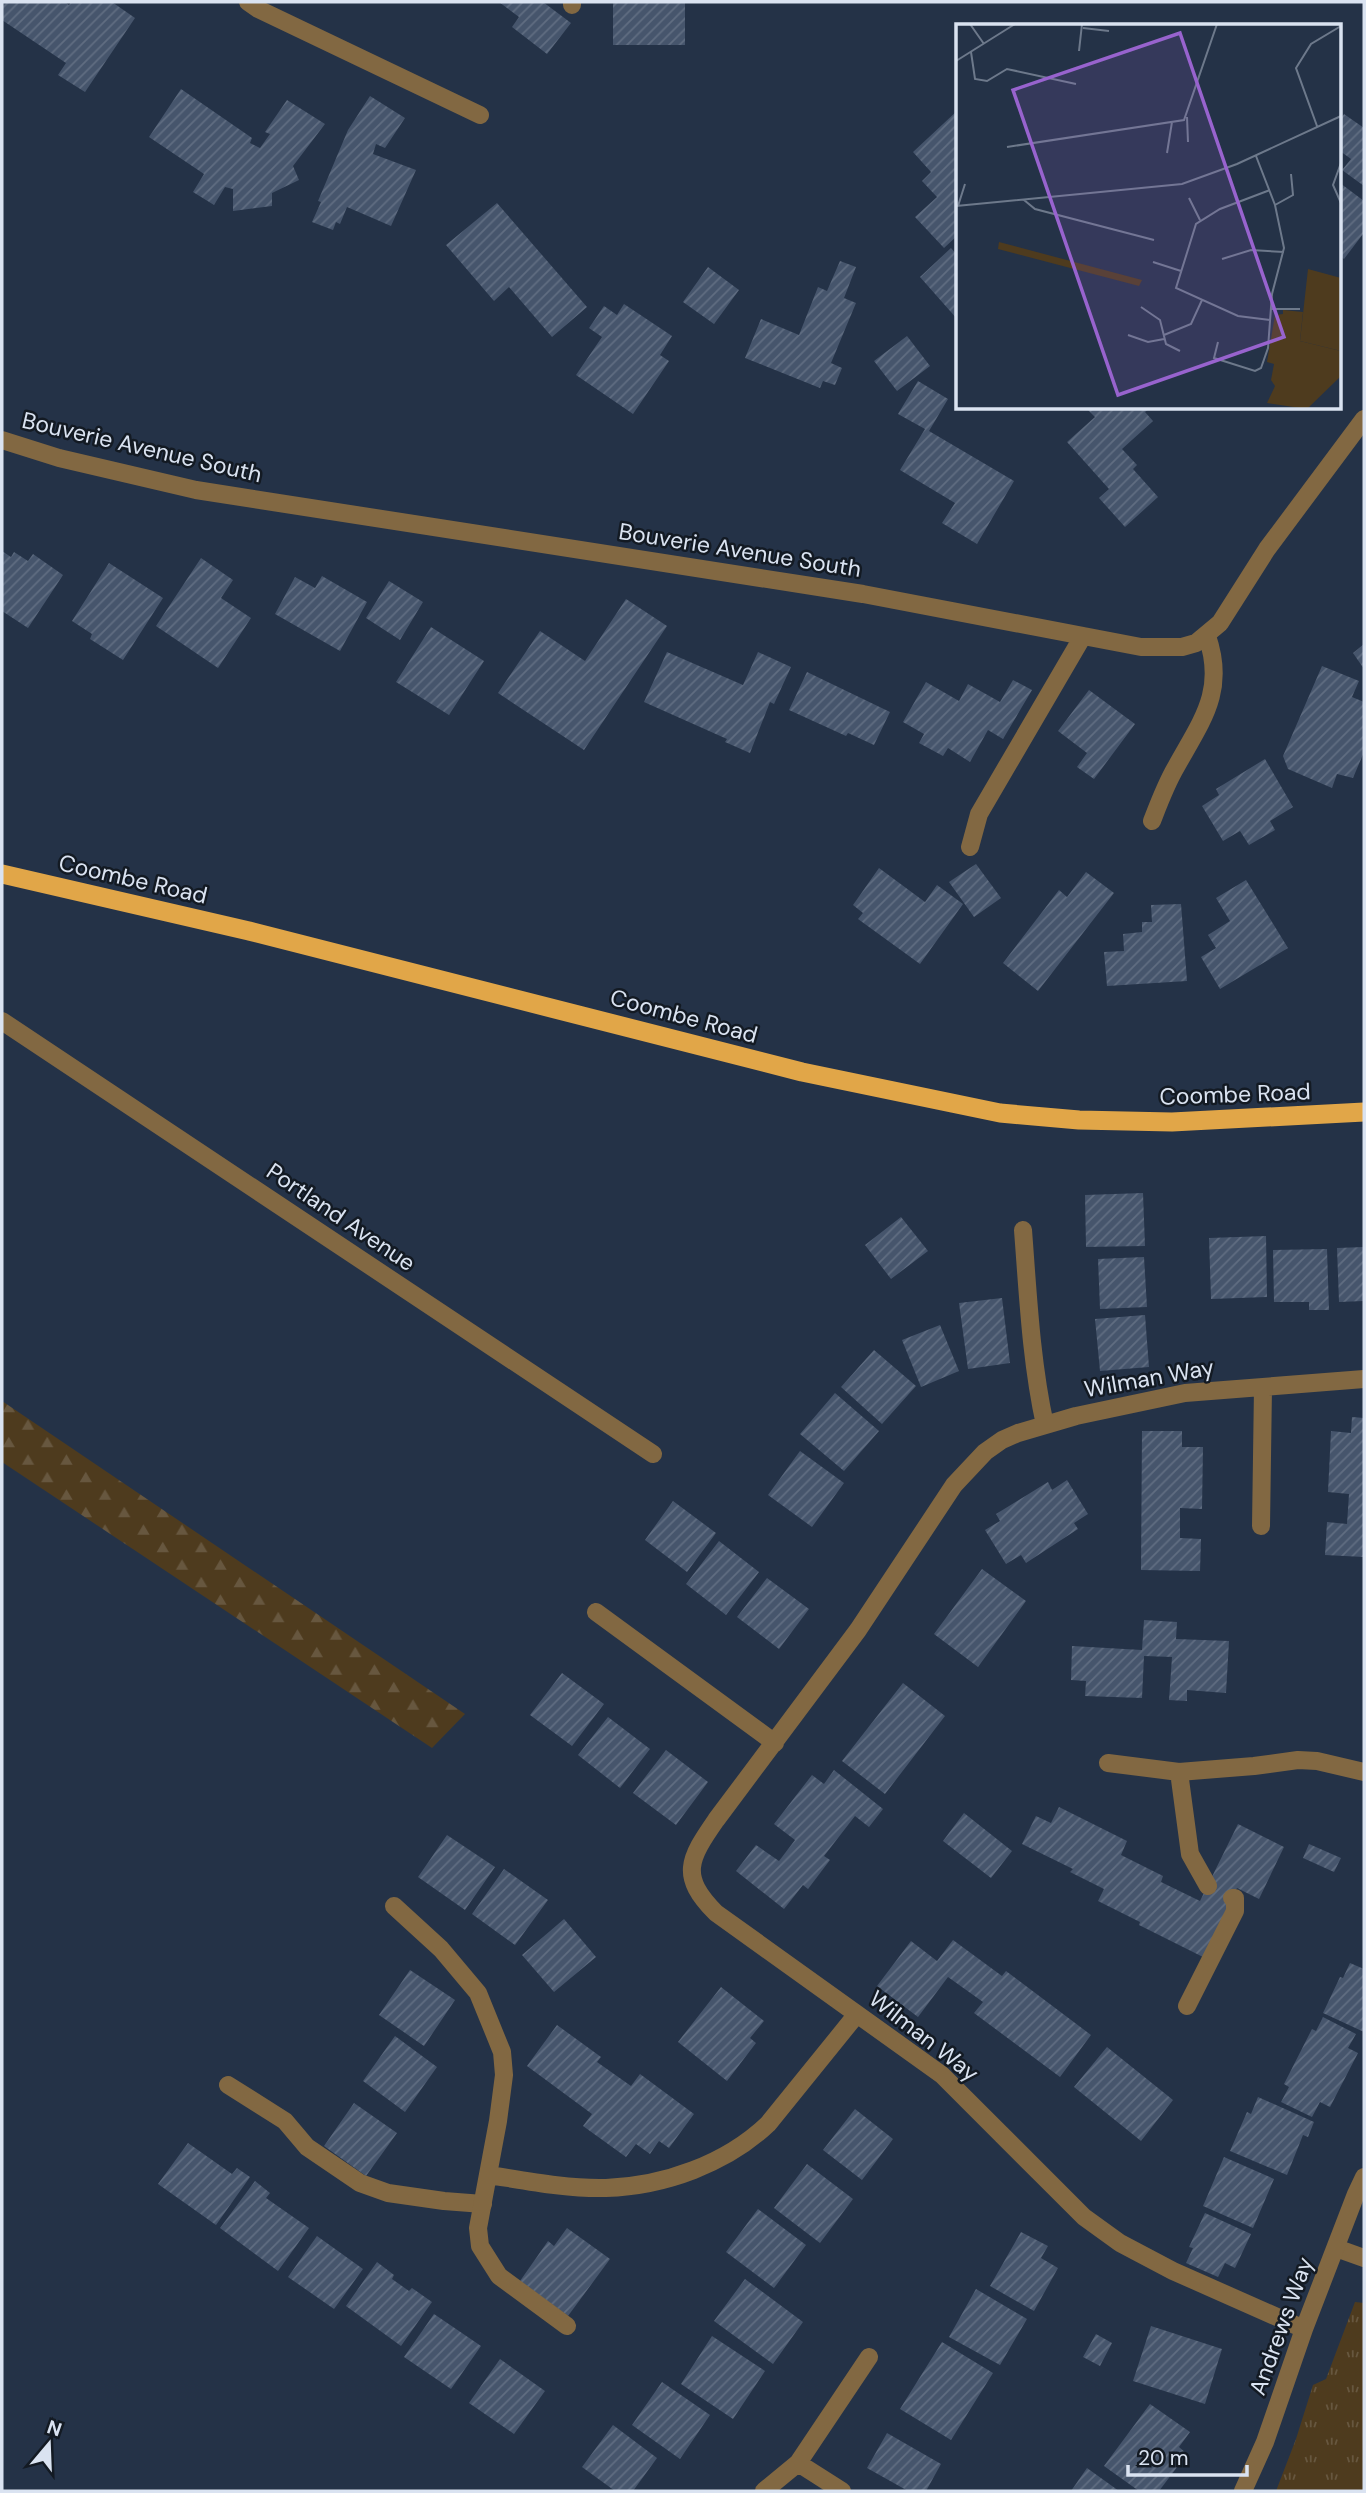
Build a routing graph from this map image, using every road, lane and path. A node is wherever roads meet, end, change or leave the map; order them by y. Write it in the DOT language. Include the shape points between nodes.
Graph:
graph roads {
  1 [pos="248,2"];
  2 [pos="480,115"];
  3 [pos="1364,419"];
  4 [pos="2,440"];
  5 [pos="1083,636"];
  6 [pos="1207,636"];
  7 [pos="1152,821"];
  8 [pos="971,847"];
  9 [pos="2,874"];
  10 [pos="2,1021"];
  11 [pos="1364,1112"];
  12 [pos="1023,1230"];
  13 [pos="1364,1379"];
  14 [pos="1263,1387"];
  15 [pos="1045,1424"];
  16 [pos="653,1454"];
  17 [pos="1261,1526"];
  18 [pos="596,1612"];
  19 [pos="775,1743"];
  20 [pos="1108,1763"];
  21 [pos="1179,1772"];
  22 [pos="1364,1772"];
  23 [pos="1208,1886"];
  24 [pos="1232,1898"];
  25 [pos="394,1906"];
  26 [pos="1186,2006"];
  27 [pos="857,2014"];
  28 [pos="228,2085"];
  29 [pos="489,2175"];
  30 [pos="1364,2177"];
  31 [pos="482,2204"];
  32 [pos="1336,2248"];
  33 [pos="1364,2258"];
  34 [pos="567,2326"];
  35 [pos="1304,2329"];
  36 [pos="869,2357"];
  37 [pos="798,2463"];
  38 [pos="764,2491"];
  39 [pos="842,2491"];
  40 [pos="1243,2491"];
  1 -- 2 [label="street"];
  3 -- 6 [label="street"];
  4 -- 5 [label="street, Bouverie Avenue South" via="196,490 849,592"];
  5 -- 6 [label="street, Bouverie Avenue South" via="1141,647 1172,647"];
  5 -- 8 [label="street" via="979,814"];
  6 -- 7 [label="street" via="1215,676 1210,701"];
  9 -- 11 [label="highway, Coombe Road" via="249,931 802,1072 1000,1113 1172,1122"];
  10 -- 16 [label="street, Portland Avenue"];
  12 -- 15 [label="street" via="1032,1351"];
  13 -- 14 [label="street, Wilman Way"];
  14 -- 15 [label="street, Wilman Way" via="1185,1393"];
  14 -- 17 [label="street"];
  15 -- 19 [label="street, Wilman Way" via="1002,1440 954,1485 858,1630"];
  18 -- 19 [label="street"];
  19 -- 27 [label="street, Wilman Way" via="702,1841 694,1856 693,1883 716,1913"];
  20 -- 21 [label="street"];
  21 -- 22 [label="street" via="1298,1760"];
  21 -- 23 [label="street" via="1190,1854"];
  24 -- 26 [label="street" via="1235,1911"];
  25 -- 29 [label="street" via="441,1949 478,1993 502,2052 505,2075"];
  27 -- 29 [label="street" via="768,2123 716,2160 670,2177 608,2188"];
  27 -- 35 [label="street, Wilman Way" via="942,2075 1084,2217 1120,2244"];
  28 -- 31 [label="street" via="285,2121 307,2147 360,2183 388,2193"];
  29 -- 31 [label="street"];
  30 -- 32 [label="street, Andrews Way"];
  31 -- 34 [label="street" via="480,2246 499,2276"];
  32 -- 33 [label="street"];
  32 -- 35 [label="street, Andrews Way"];
  35 -- 40 [label="street, Andrews Way"];
  36 -- 37 [label="street"];
  37 -- 38 [label="street"];
  37 -- 39 [label="street"];
}
